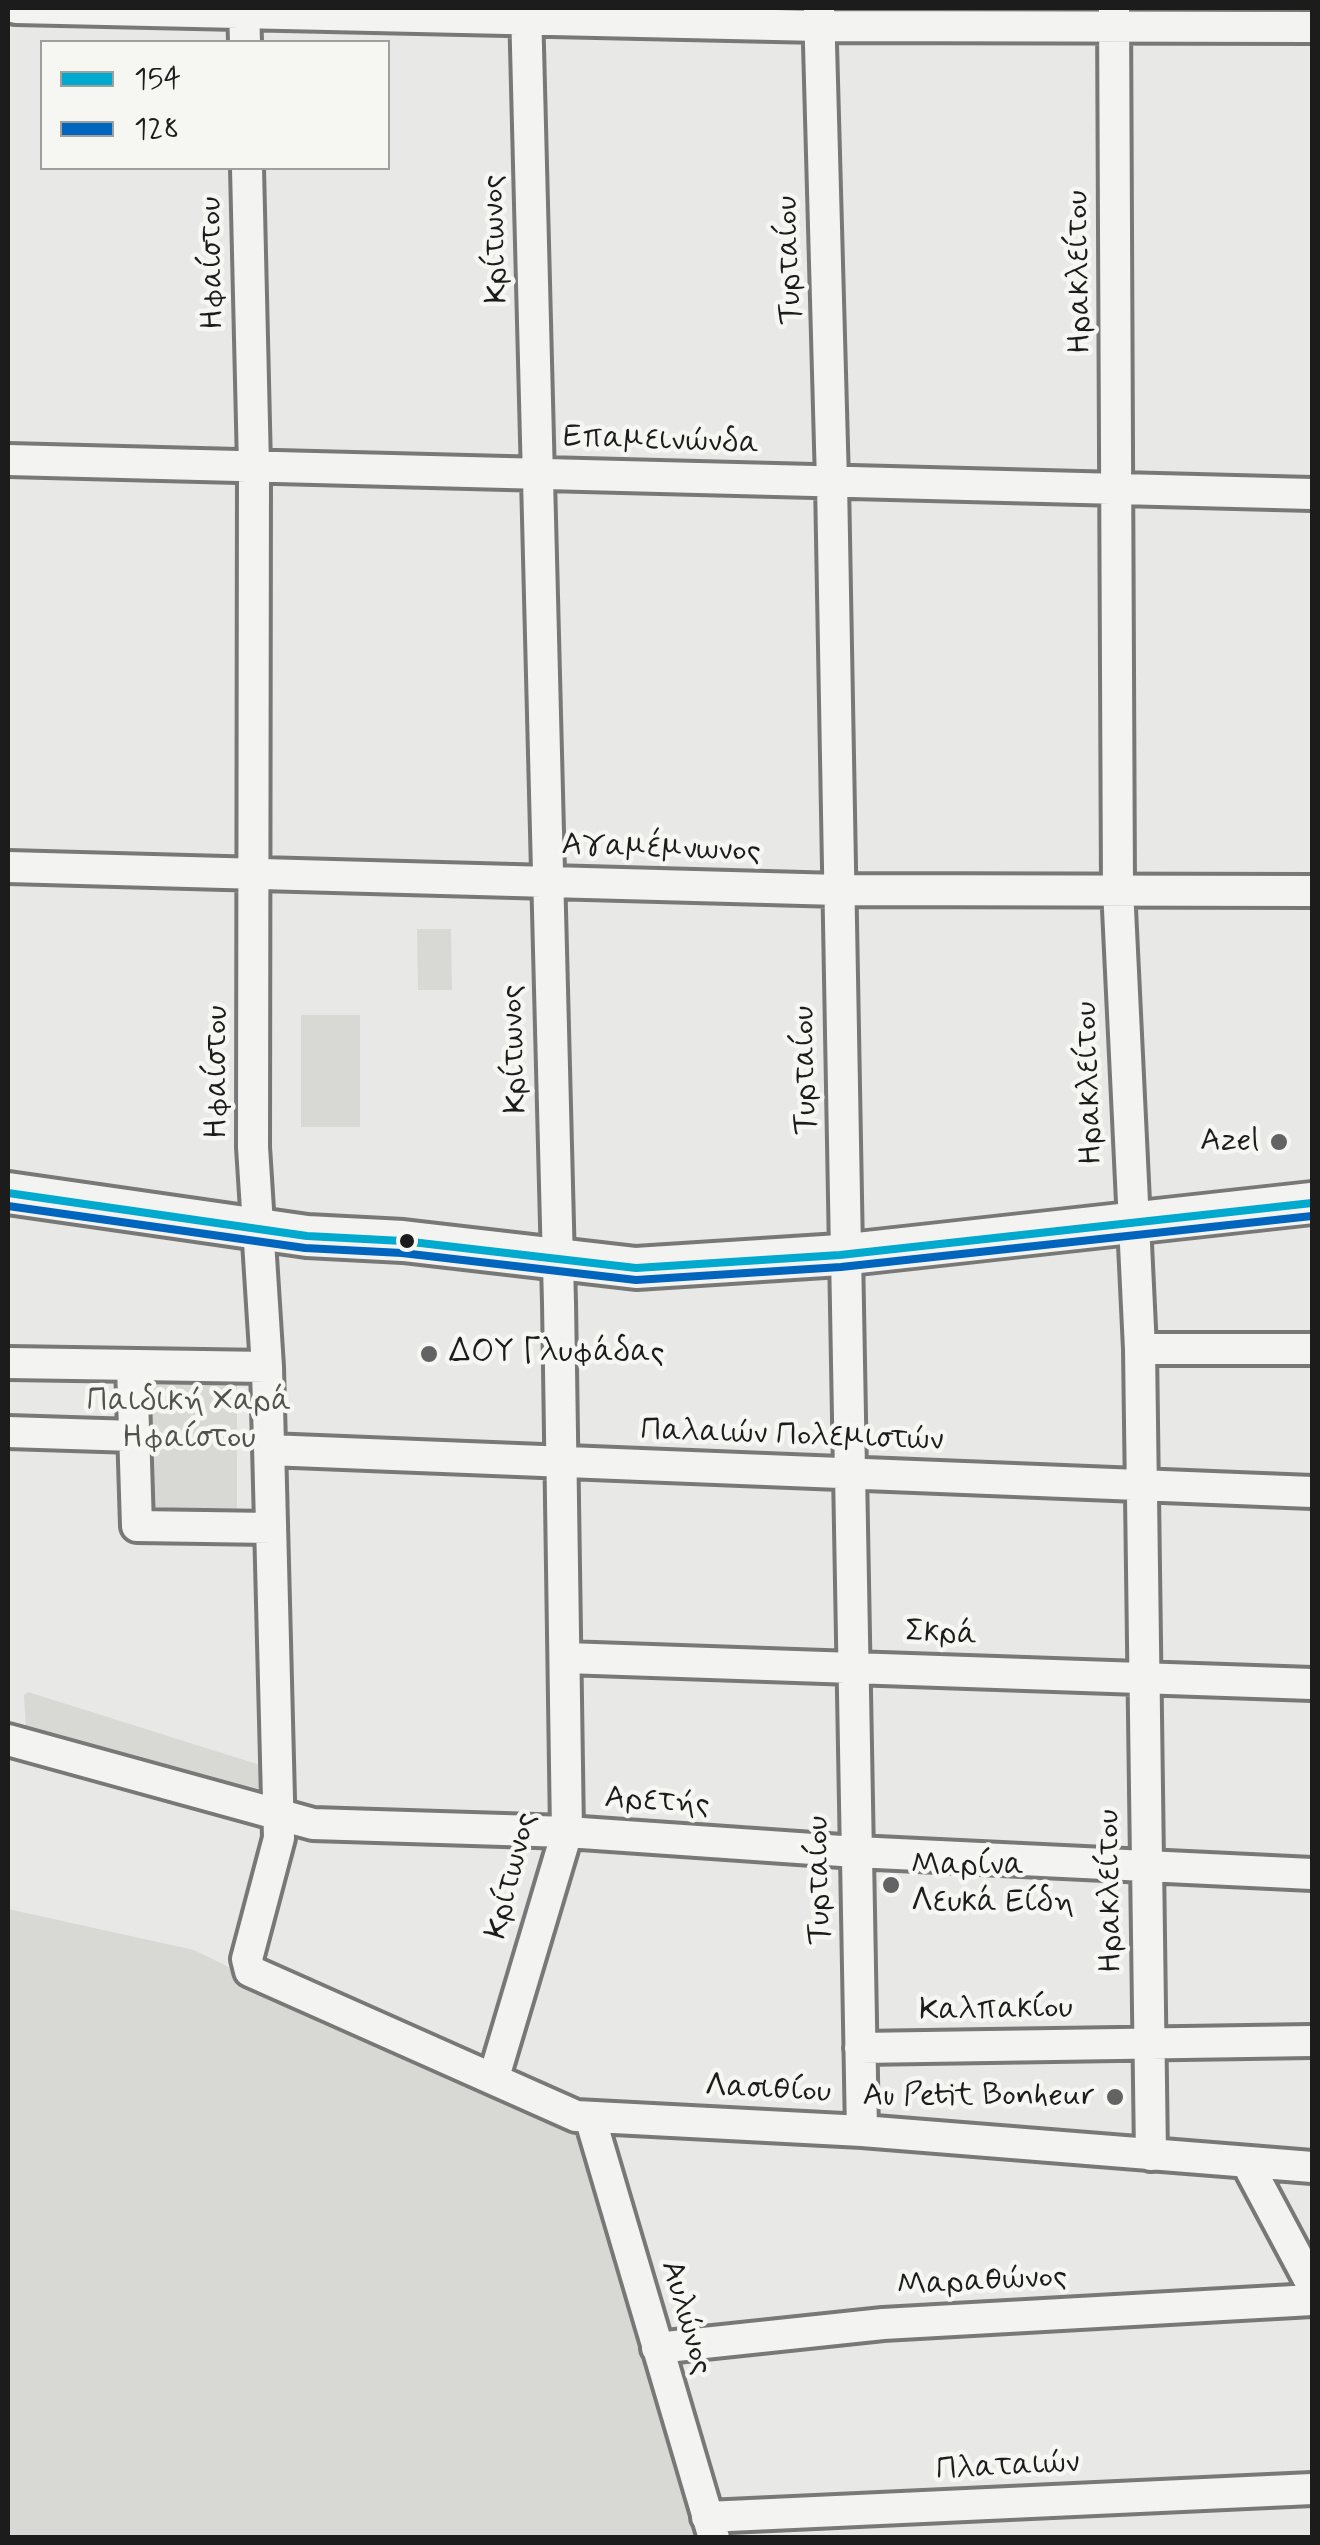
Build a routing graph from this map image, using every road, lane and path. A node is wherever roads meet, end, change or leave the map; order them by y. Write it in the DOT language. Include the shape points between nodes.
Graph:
graph roads {
  1 [pos="16,8"];
  2 [pos="526,12"];
  3 [pos="819,17"];
  4 [pos="1114,18"];
  5 [pos="244,21"];
  6 [pos="1312,27"];
  7 [pos="247,170"];
  8 [pos="8,460"];
  9 [pos="254,466"];
  10 [pos="538,474"];
  11 [pos="832,482"];
  12 [pos="1118,489"];
  13 [pos="1312,494"];
  14 [pos="8,868"];
  15 [pos="256,872"];
  16 [pos="546,882"];
  17 [pos="1118,888"];
  18 [pos="839,890"];
  19 [pos="1312,891"];
  20 [pos="8,1193"];
  21 [pos="1312,1202"];
  22 [pos="1131,1221"];
  23 [pos="256,1230"];
  24 [pos="846,1253"];
  25 [pos="558,1261"];
  26 [pos="1140,1349"];
  27 [pos="1312,1349"];
  28 [pos="8,1363"];
  29 [pos="132,1365"];
  30 [pos="267,1368"];
  31 [pos="8,1432"];
  32 [pos="134,1436"];
  33 [pos="269,1450"];
  34 [pos="562,1464"];
  35 [pos="848,1473"];
  36 [pos="1143,1486"];
  37 [pos="1312,1492"];
  38 [pos="270,1528"];
  39 [pos="566,1658"];
  40 [pos="852,1666"];
  41 [pos="1145,1679"];
  42 [pos="1312,1684"];
  43 [pos="8,1740"];
  44 [pos="277,1815"];
  45 [pos="566,1832"];
  46 [pos="856,1852"];
  47 [pos="1147,1866"];
  48 [pos="1312,1874"];
  49 [pos="250,1971"];
  50 [pos="1312,2041"];
  51 [pos="1150,2044"];
  52 [pos="860,2048"];
  53 [pos="494,2077"];
  54 [pos="590,2117"];
  55 [pos="862,2131"];
  56 [pos="1151,2155"];
  57 [pos="1247,2163"];
  58 [pos="1312,2167"];
  59 [pos="1312,2285"];
  60 [pos="1312,2300"];
  61 [pos="658,2348"];
  62 [pos="1312,2489"];
  63 [pos="710,2527"];
  1 -- 5 [label="street"];
  2 -- 3 [label="street"];
  2 -- 5 [label="street"];
  2 -- 10 [label="street, Κρίτωνος"];
  3 -- 4 [label="street"];
  3 -- 11 [label="street, Τυρταίου"];
  4 -- 6 [label="street"];
  4 -- 12 [label="street, Ηρακλείτου"];
  7 -- 9 [label="street, Ηφαίστου"];
  8 -- 9 [label="street, Επαμεινώνδα"];
  9 -- 10 [label="street, Επαμεινώνδα"];
  9 -- 15 [label="street, Ηφαίστου"];
  10 -- 11 [label="street, Επαμεινώνδα"];
  10 -- 16 [label="street, Κρίτωνος"];
  11 -- 12 [label="street, Επαμεινώνδα"];
  11 -- 18 [label="street, Τυρταίου"];
  12 -- 13 [label="street, Επαμεινώνδα"];
  12 -- 17 [label="street, Ηρακλείτου"];
  14 -- 15 [label="street, Αγαμέμνωνος"];
  15 -- 16 [label="street, Αγαμέμνωνος"];
  15 -- 23 [label="street, Ηφαίστου"];
  16 -- 18 [label="street, Αγαμέμνωνος"];
  16 -- 25 [label="street, Κρίτωνος"];
  17 -- 18 [label="street, Αγαμέμνωνος"];
  17 -- 19 [label="street, Αγαμέμνωνος"];
  17 -- 22 [label="street, Ηρακλείτου"];
  18 -- 24 [label="street, Τυρταίου"];
  20 -- 23 [label="main road"];
  21 -- 22 [label="main road"];
  22 -- 24 [label="main road"];
  22 -- 26 [label="street, Ηρακλείτου"];
  23 -- 25 [label="main road"];
  23 -- 30 [label="street, Ηφαίστου"];
  24 -- 25 [label="main road" via="636,1268"];
  24 -- 35 [label="street, Τυρταίου"];
  25 -- 34 [label="street, Κρίτωνος"];
  26 -- 27 [label="street"];
  26 -- 36 [label="street, Ηρακλείτου"];
  28 -- 29 [label="street"];
  29 -- 30 [label="street"];
  29 -- 32 [label="street"];
  30 -- 33 [label="street, Ηφαίστου"];
  31 -- 32 [label="street"];
  32 -- 38 [label="street" via="137,1526"];
  33 -- 34 [label="street, Παλαιών Πολεμιστών"];
  33 -- 38 [label="street, Ηφαίστου"];
  34 -- 35 [label="street, Παλαιών Πολεμιστών"];
  34 -- 39 [label="street, Κρίτωνος"];
  35 -- 36 [label="street, Παλαιών Πολεμιστών"];
  35 -- 40 [label="street, Τυρταίου"];
  36 -- 37 [label="street, Παλαιών Πολεμιστών"];
  36 -- 41 [label="street, Ηρακλείτου"];
  38 -- 44 [label="street, Ηφαίστου"];
  39 -- 40 [label="street, Σκρά"];
  39 -- 45 [label="street, Κρίτωνος"];
  40 -- 41 [label="street, Σκρά"];
  40 -- 46 [label="street, Τυρταίου"];
  41 -- 42 [label="street, Σκρά"];
  41 -- 47 [label="street, Ηρακλείτου"];
  43 -- 44 [label="street, Αρετής"];
  44 -- 45 [label="street, Αρετής" via="313,1824"];
  44 -- 49 [label="street, Ηφαίστου" via="277,1855 247,1959"];
  45 -- 46 [label="street, Αρετής"];
  45 -- 53 [label="street, Κρίτωνος"];
  46 -- 47 [label="street, Αρετής"];
  46 -- 52 [label="street, Τυρταίου"];
  47 -- 48 [label="street, Αρετής"];
  47 -- 51 [label="street, Ηρακλείτου"];
  49 -- 53 [label="street, Λασιθίου"];
  50 -- 51 [label="street, Καλπακίου"];
  51 -- 52 [label="street, Καλπακίου"];
  51 -- 56 [label="street, Ηρακλείτου"];
  52 -- 55 [label="street, Τυρταίου"];
  53 -- 54 [label="street, Λασιθίου" via="546,2106"];
  54 -- 55 [label="street, Λασιθίου"];
  54 -- 61 [label="street, Αυλώνος"];
  55 -- 56 [label="street, Λασιθίου"];
  56 -- 57 [label="street, Λασιθίου"];
  57 -- 58 [label="street, Λασιθίου"];
  57 -- 59 [label="street"];
  60 -- 61 [label="street, Μαραθώνος" via="883,2324"];
  61 -- 63 [label="street, Αυλώνος"];
  62 -- 63 [label="street, Πλαταιών"];
}
